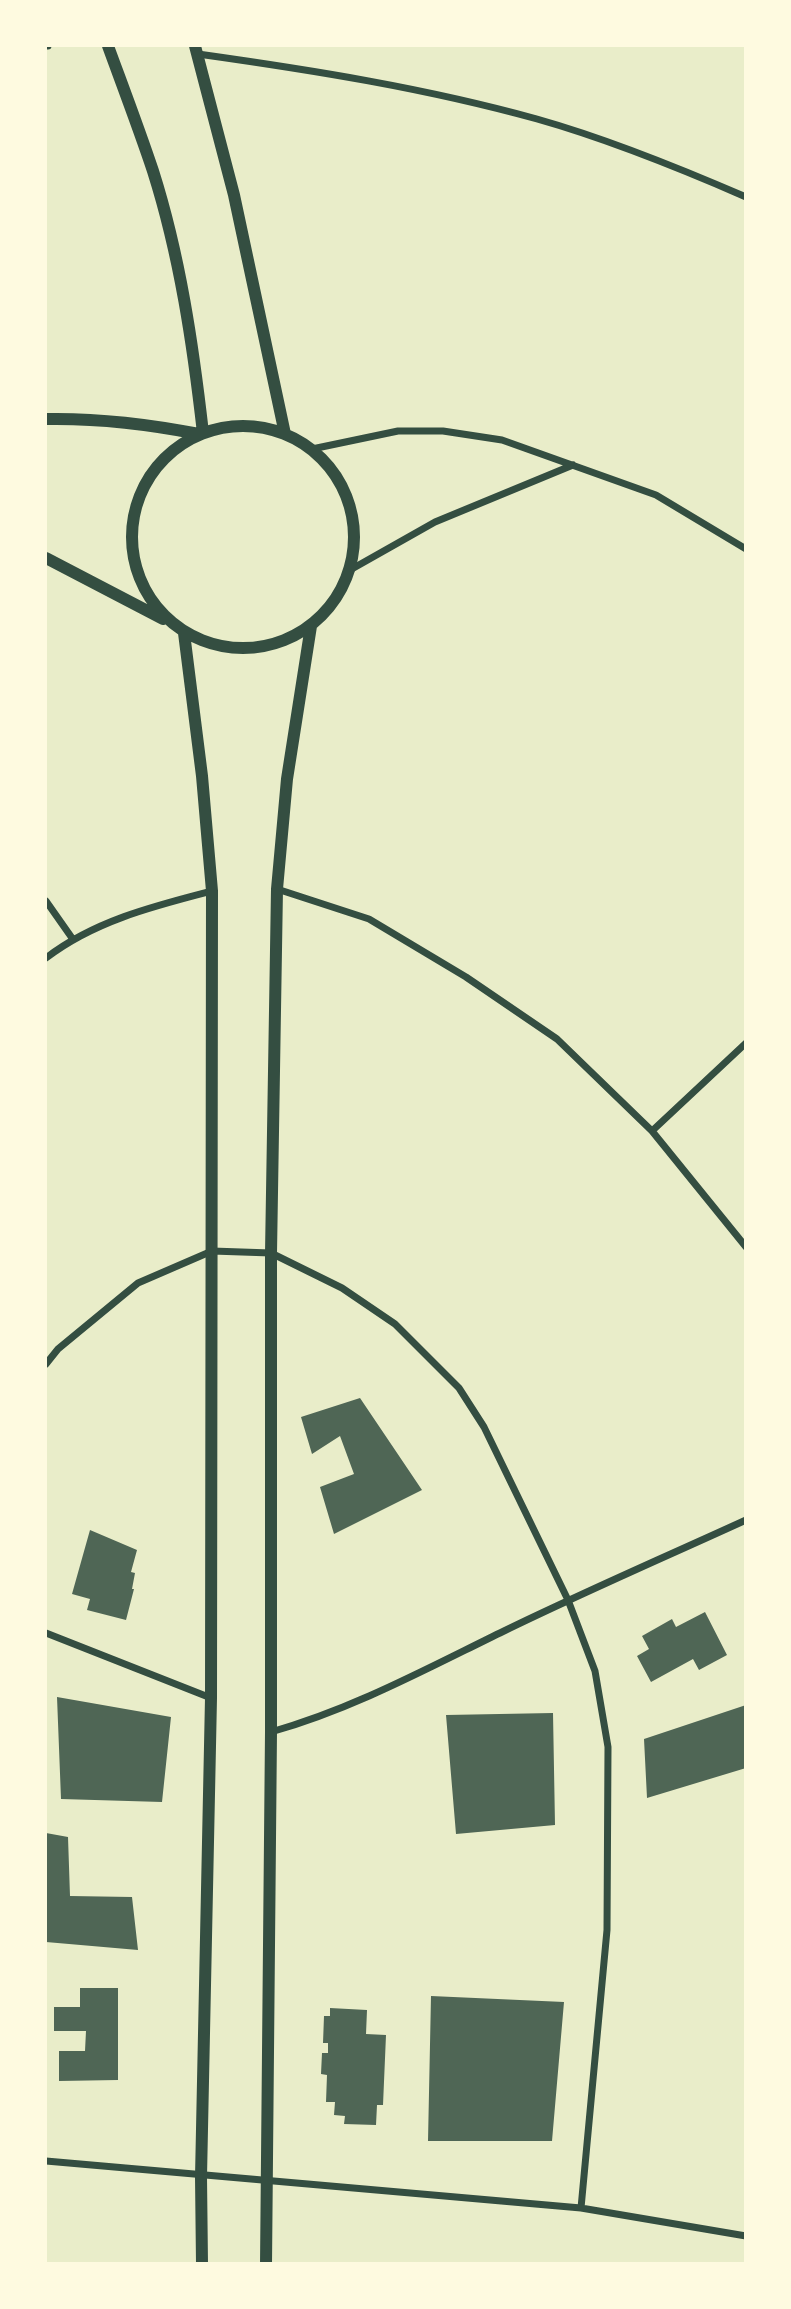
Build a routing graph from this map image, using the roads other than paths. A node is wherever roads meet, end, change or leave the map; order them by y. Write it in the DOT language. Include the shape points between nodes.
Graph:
graph roads {
  1 [pos="108,46"];
  2 [pos="196,50"];
  3 [pos="746,197"];
  4 [pos="46,419"];
  5 [pos="201,433"];
  6 [pos="285,434"];
  7 [pos="312,449"];
  8 [pos="573,466"];
  9 [pos="746,549"];
  10 [pos="46,558"];
  11 [pos="350,570"];
  12 [pos="169,622"];
  13 [pos="311,626"];
  14 [pos="184,633"];
  15 [pos="277,889"];
  16 [pos="212,891"];
  17 [pos="46,901"];
  18 [pos="72,938"];
  19 [pos="46,958"];
  20 [pos="746,1043"];
  21 [pos="652,1131"];
  22 [pos="746,1247"];
  23 [pos="212,1251"];
  24 [pos="271,1253"];
  25 [pos="46,1364"];
  26 [pos="746,1520"];
  27 [pos="568,1600"];
  28 [pos="46,1633"];
  29 [pos="211,1698"];
  30 [pos="271,1732"];
  31 [pos="46,2161"];
  32 [pos="201,2177"];
  33 [pos="266,2183"];
  34 [pos="581,2208"];
  35 [pos="746,2236"];
  36 [pos="202,2263"];
  37 [pos="266,2263"];
  1 -- 5 [label="street" via="157,187 193,345"];
  2 -- 3 [label="street" via="343,75 538,120 656,158"];
  2 -- 6 [label="street" via="234,195"];
  4 -- 5 [label="street" via="91,418"];
  5 -- 6 [label="street" via="244,425"];
  5 -- 12 [label="street" via="162,459 137,498 130,542 141,587"];
  6 -- 7 [label="street"];
  7 -- 8 [label="street" via="398,431 443,431 502,440"];
  7 -- 11 [label="street" via="335,473 349,503 355,536"];
  8 -- 9 [label="street" via="656,495"];
  8 -- 11 [label="street" via="435,522"];
  10 -- 12 [label="street"];
  11 -- 13 [label="street" via="335,601"];
  12 -- 14 [label="street"];
  13 -- 14 [label="street" via="282,642 248,649 215,646"];
  13 -- 15 [label="street" via="287,779"];
  14 -- 16 [label="street"];
  15 -- 21 [label="street" via="369,919 467,977 556,1039"];
  15 -- 24 [label="street"];
  16 -- 18 [label="street" via="152,907"];
  16 -- 23 [label="street"];
  17 -- 18 [label="street"];
  18 -- 19 [label="street"];
  20 -- 21 [label="street"];
  21 -- 22 [label="street"];
  23 -- 24 [label="street"];
  23 -- 25 [label="street" via="138,1283"];
  23 -- 29 [label="street"];
  24 -- 27 [label="street" via="342,1288 395,1324 459,1388 484,1427"];
  24 -- 30 [label="street"];
  26 -- 27 [label="street"];
  27 -- 30 [label="street" via="359,1702"];
  27 -- 34 [label="street" via="595,1671 609,1760 607,1930"];
  28 -- 29 [label="street"];
  29 -- 32 [label="street"];
  30 -- 33 [label="street"];
  31 -- 32 [label="street"];
  32 -- 33 [label="street"];
  32 -- 36 [label="street"];
  33 -- 34 [label="street"];
  33 -- 37 [label="street"];
  34 -- 35 [label="street"];
}
